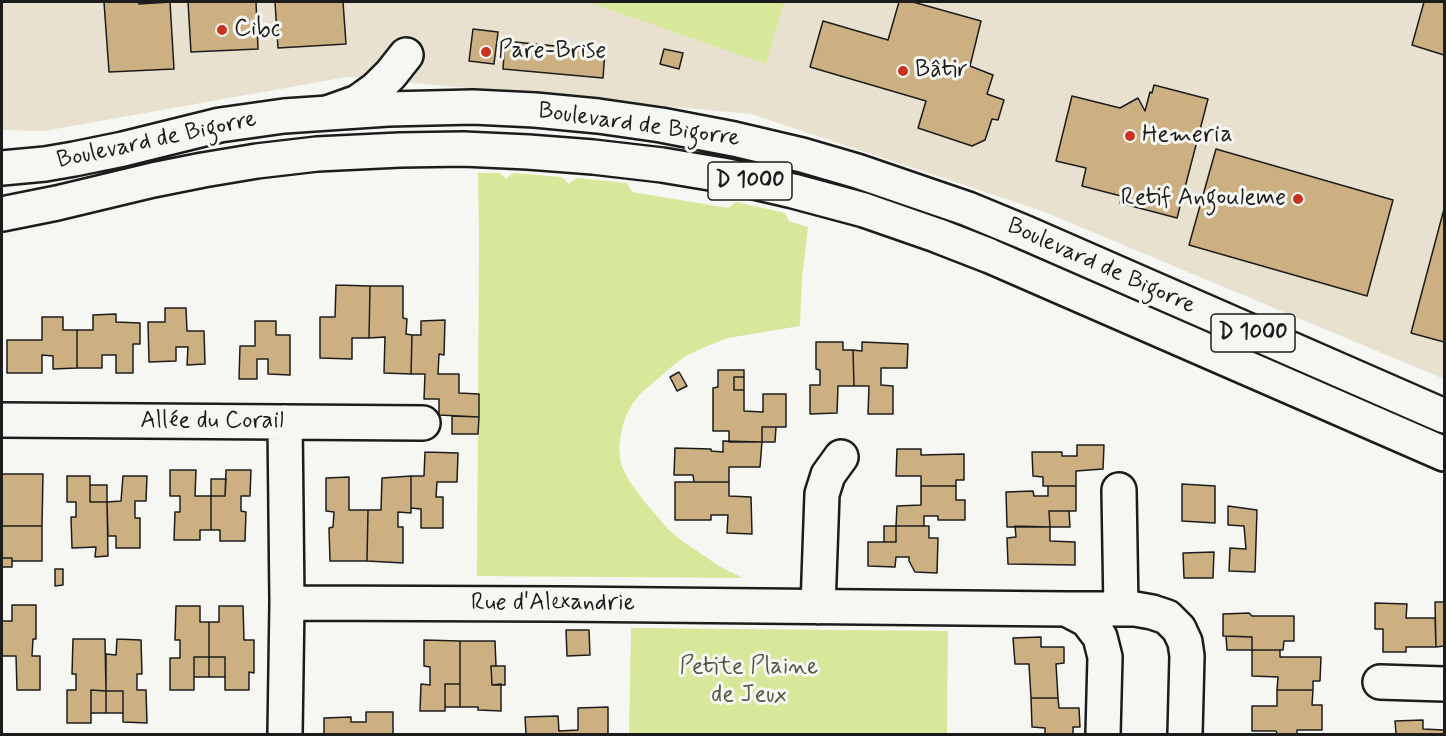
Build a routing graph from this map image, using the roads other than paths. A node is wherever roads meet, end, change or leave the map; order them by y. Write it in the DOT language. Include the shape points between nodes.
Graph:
graph roads {
  1 [pos="406,55"];
  2 [pos="326,113"];
  3 [pos="2,168"];
  4 [pos="2,214"];
  5 [pos="1062,250"];
  6 [pos="1444,395"];
  7 [pos="1444,416"];
  8 [pos="2,420"];
  9 [pos="285,422"];
  10 [pos="423,423"];
  11 [pos="1444,454"];
  12 [pos="841,457"];
  13 [pos="1119,490"];
  14 [pos="288,603"];
  15 [pos="818,607"];
  16 [pos="1066,609"];
  17 [pos="1121,609"];
  18 [pos="1380,682"];
  19 [pos="1444,684"];
  20 [pos="285,735"];
  21 [pos="1103,735"];
  22 [pos="1185,735"];
  1 -- 2 [label="main road" via="376,89 358,102"];
  2 -- 3 [label="main road, Boulevard de Bigorre / D 1000" via="220,125 74,159"];
  2 -- 5 [label="main road, Boulevard de Bigorre / D 1000" via="473,107 534,110 703,133 857,171 968,209"];
  4 -- 11 [label="main road, Boulevard de Bigorre / D 1000" via="194,172 317,154 463,149 528,152 593,156 717,174 864,210 936,235"];
  5 -- 6 [label="main road"];
  5 -- 7 [label="main road, Boulevard de Bigorre / D 1000"];
  8 -- 9 [label="main road, Allée du Corail"];
  9 -- 10 [label="main road, Allée du Corail"];
  9 -- 14 [label="main road"];
  12 -- 15 [label="main road" via="828,475 822,494"];
  13 -- 17 [label="main road"];
  14 -- 15 [label="main road, Rue d'Alexandrie"];
  14 -- 20 [label="main road"];
  15 -- 16 [label="main road, Rue d'Alexandrie"];
  16 -- 17 [label="main road, Rue d'Alexandrie"];
  16 -- 21 [label="main road" via="1087,620 1100,637 1105,657"];
  17 -- 22 [label="main road, Rue d'Alexandrie" via="1167,617 1179,629 1187,656"];
  18 -- 19 [label="main road"];
}
